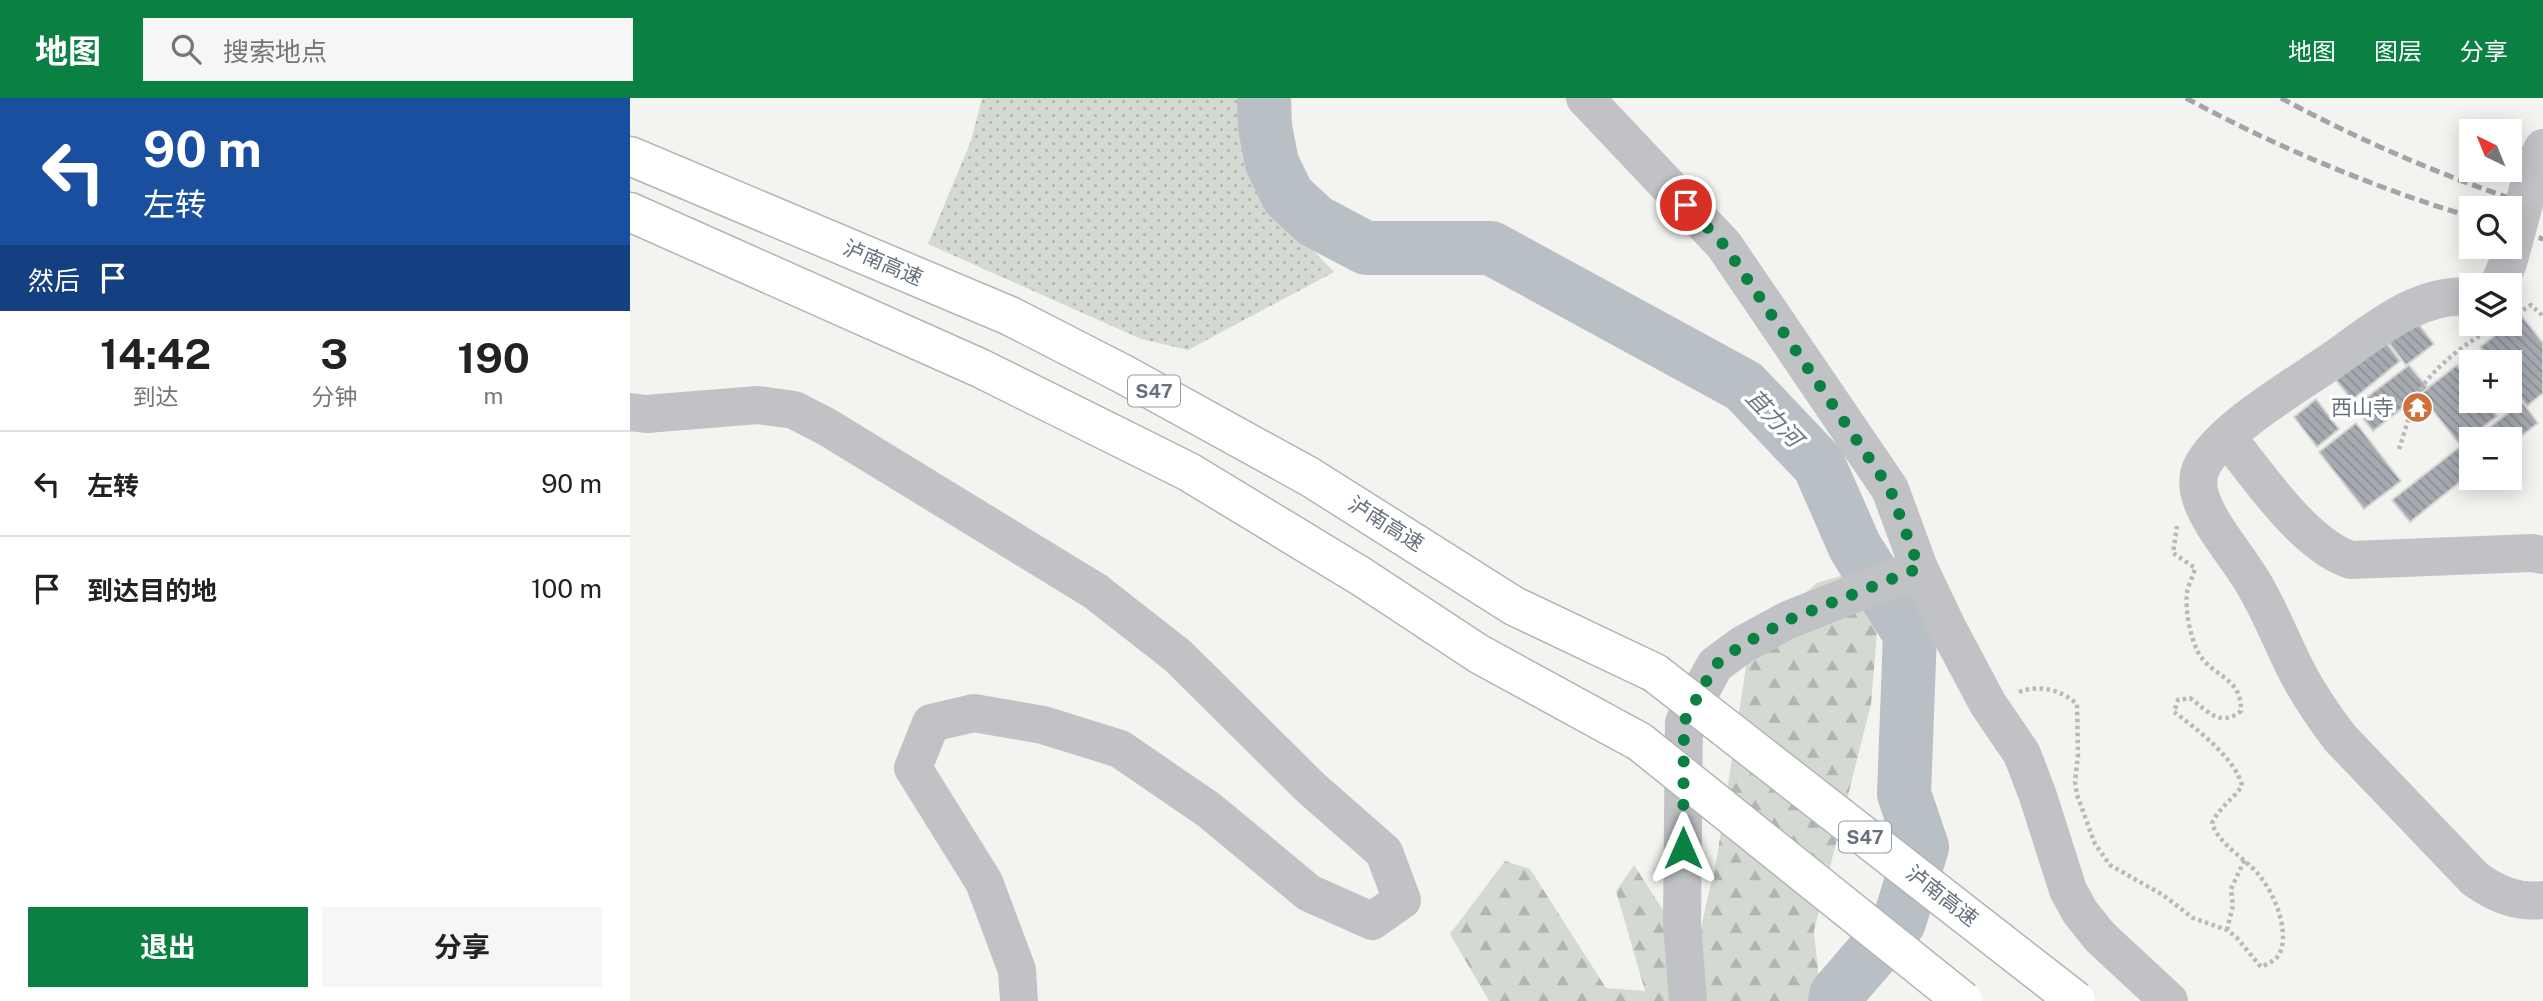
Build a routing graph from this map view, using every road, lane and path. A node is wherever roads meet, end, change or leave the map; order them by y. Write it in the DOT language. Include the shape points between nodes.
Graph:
graph roads {
  1 [pos="1585,98"];
  2 [pos="2543,148"];
  3 [pos="630,156"];
  4 [pos="630,212"];
  5 [pos="2504,273"];
  6 [pos="2459,296"];
  7 [pos="2522,302"];
  8 [pos="2543,316"];
  9 [pos="2478,336"];
  10 [pos="630,412"];
  11 [pos="2227,437"];
  12 [pos="2399,449"];
  13 [pos="2178,516"];
  14 [pos="2543,555"];
  15 [pos="1903,574"];
  16 [pos="1989,704"];
  17 [pos="2245,859"];
  18 [pos="2543,900"];
  19 [pos="2227,930"];
  20 [pos="1019,1001"];
  21 [pos="1688,1001"];
  22 [pos="1963,1001"];
  23 [pos="2076,1001"];
  24 [pos="2169,1001"];
  1 -- 15 [label="street" via="1724,245 1890,489"];
  2 -- 5 [label="street, bridge"];
  3 -- 23 [label="highway, 泸南高速 / S47, bridge" via="1010,316 1310,477 1514,606 1655,673"];
  4 -- 22 [label="highway, S47, bridge" via="980,368 1189,472 1479,654 1640,742"];
  6 -- 11 [label="street" via="2438,298 2402,315"];
  7 -- 8 [label="path"];
  9 -- 12 [label="path" via="2428,379"];
  10 -- 20 [label="street" via="758,405 794,410 1095,591 1178,656 1311,788 1384,852 1402,901 1372,921 1309,893 1209,810 1120,749 1043,725 974,713 931,723 913,768 984,882 1017,970"];
  11 -- 14 [label="street" via="2304,530 2337,556 2351,560"];
  11 -- 18 [label="street" via="2205,461 2200,496 2255,585 2322,714 2363,765 2475,879 2515,900"];
  13 -- 17 [label="path" via="2173,553 2195,568 2187,591 2187,614 2199,653 2242,697 2241,711 2231,719 2219,719 2190,698 2178,700 2174,712 2215,745 2240,773 2242,786 2212,823 2216,834"];
  15 -- 16 [label="street" via="1953,639"];
  15 -- 21 [label="street" via="1788,620 1742,645 1715,665 1684,722 1682,924"];
  16 -- 19 [label="path" via="2042,688 2068,696 2077,704 2075,782 2095,844 2110,865 2164,895 2193,918"];
  16 -- 24 [label="street" via="2022,754 2068,890 2080,912 2116,953"];
  17 -- 19 [label="path" via="2231,888 2233,905"];
  17 -- 19 [label="path" via="2275,904 2282,927 2281,953 2261,967"];
}
